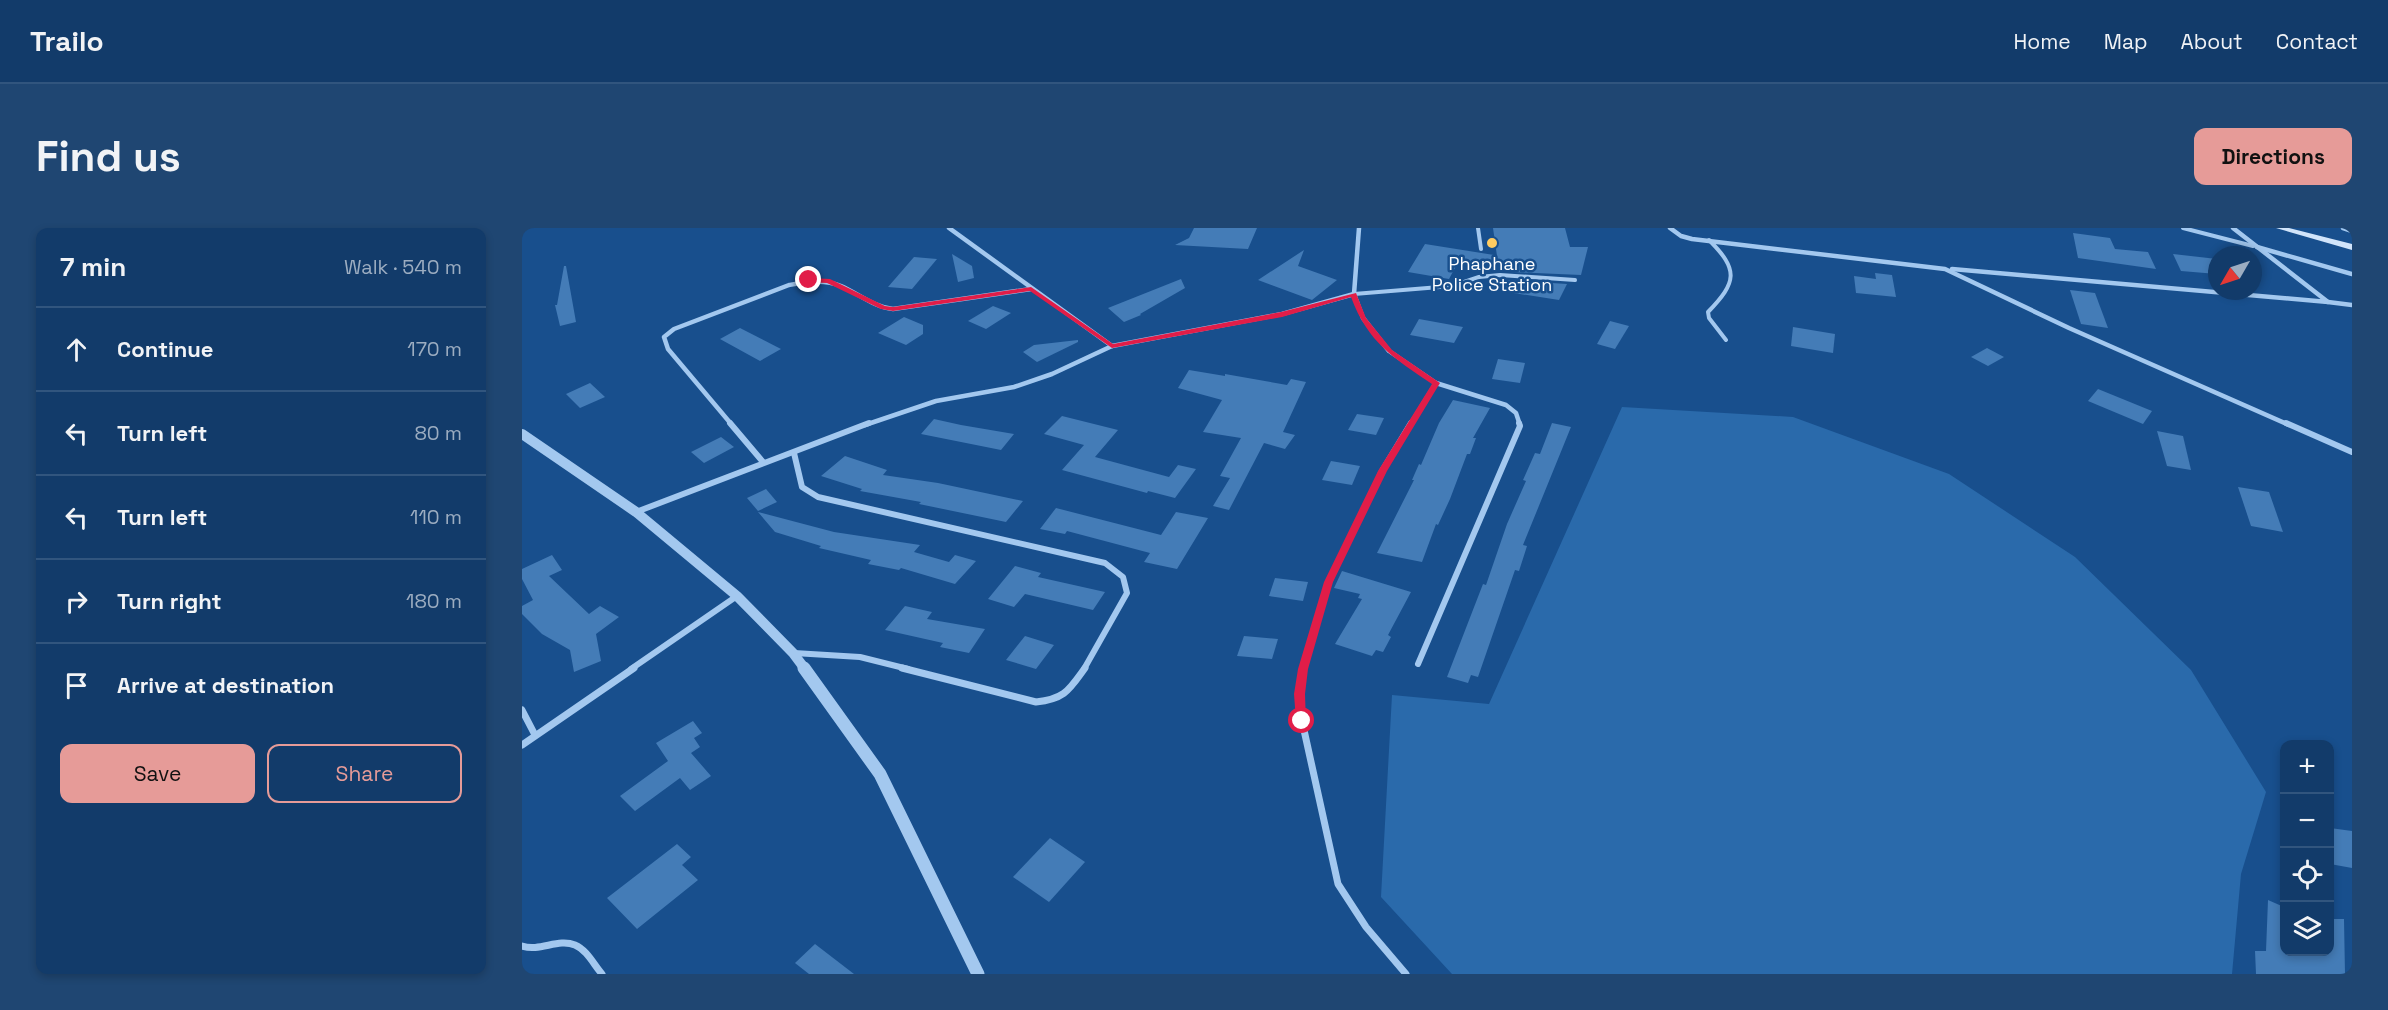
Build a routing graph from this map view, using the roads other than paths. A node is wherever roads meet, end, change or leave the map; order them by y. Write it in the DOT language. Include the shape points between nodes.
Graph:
graph roads {
  1 [pos="949,228"];
  2 [pos="1359,228"];
  3 [pos="1478,228"];
  4 [pos="1670,228"];
  5 [pos="2183,228"];
  6 [pos="2233,228"];
  7 [pos="2280,228"];
  8 [pos="2343,228"];
  9 [pos="2352,231"];
  10 [pos="1710,240"];
  11 [pos="2253,246"];
  12 [pos="2352,247"];
  13 [pos="1481,249"];
  14 [pos="2262,249"];
  15 [pos="2262,253"];
  16 [pos="1945,269"];
  17 [pos="2352,274"];
  18 [pos="1575,280"];
  19 [pos="1031,289"];
  20 [pos="1354,294"];
  21 [pos="2328,302"];
  22 [pos="2352,305"];
  23 [pos="1726,340"];
  24 [pos="1112,346"];
  25 [pos="1436,383"];
  26 [pos="522,434"];
  27 [pos="2352,452"];
  28 [pos="794,453"];
  29 [pos="763,462"];
  30 [pos="636,512"];
  31 [pos="737,596"];
  32 [pos="794,653"];
  33 [pos="1418,664"];
  34 [pos="522,710"];
  35 [pos="535,735"];
  36 [pos="522,745"];
  37 [pos="522,946"];
  38 [pos="602,974"];
  39 [pos="978,974"];
  40 [pos="1406,974"];
  1 -- 19 [label="street"];
  2 -- 20 [label="street"];
  3 -- 13 [label="lane"];
  4 -- 10 [label="street" via="1681,236"];
  5 -- 11 [label="lane"];
  6 -- 11 [label="street"];
  7 -- 12 [label="main road"];
  8 -- 9 [label="street"];
  10 -- 16 [label="street"];
  10 -- 23 [label="lane" via="1729,261 1734,275 1724,296 1708,312"];
  14 -- 17 [label="street"];
  15 -- 21 [label="street"];
  16 -- 21 [label="street"];
  16 -- 27 [label="street"];
  18 -- 20 [label="lane" via="1500,275 1452,286"];
  19 -- 24 [label="street"];
  19 -- 29 [label="street" via="893,309 828,281 809,280 674,329 664,337 669,349"];
  20 -- 24 [label="street" via="1282,314"];
  20 -- 25 [label="street" via="1363,318 1389,351"];
  21 -- 22 [label="street"];
  24 -- 28 [label="street" via="1014,387 909,409"];
  25 -- 33 [label="street" via="1506,405 1516,413 1520,426"];
  25 -- 40 [label="street" via="1382,471 1329,582 1303,669 1300,694 1302,721 1338,884 1366,927"];
  26 -- 30 [label="street"];
  28 -- 29 [label="street"];
  28 -- 32 [label="street" via="802,487 818,497 1105,563 1123,576 1127,593 1089,661 1055,700 1036,702 860,657"];
  29 -- 30 [label="street"];
  30 -- 31 [label="street"];
  31 -- 32 [label="street"];
  31 -- 35 [label="street"];
  32 -- 39 [label="street" via="880,774"];
  34 -- 35 [label="street"];
  35 -- 36 [label="street"];
  37 -- 38 [label="street" via="578,946"];
}
